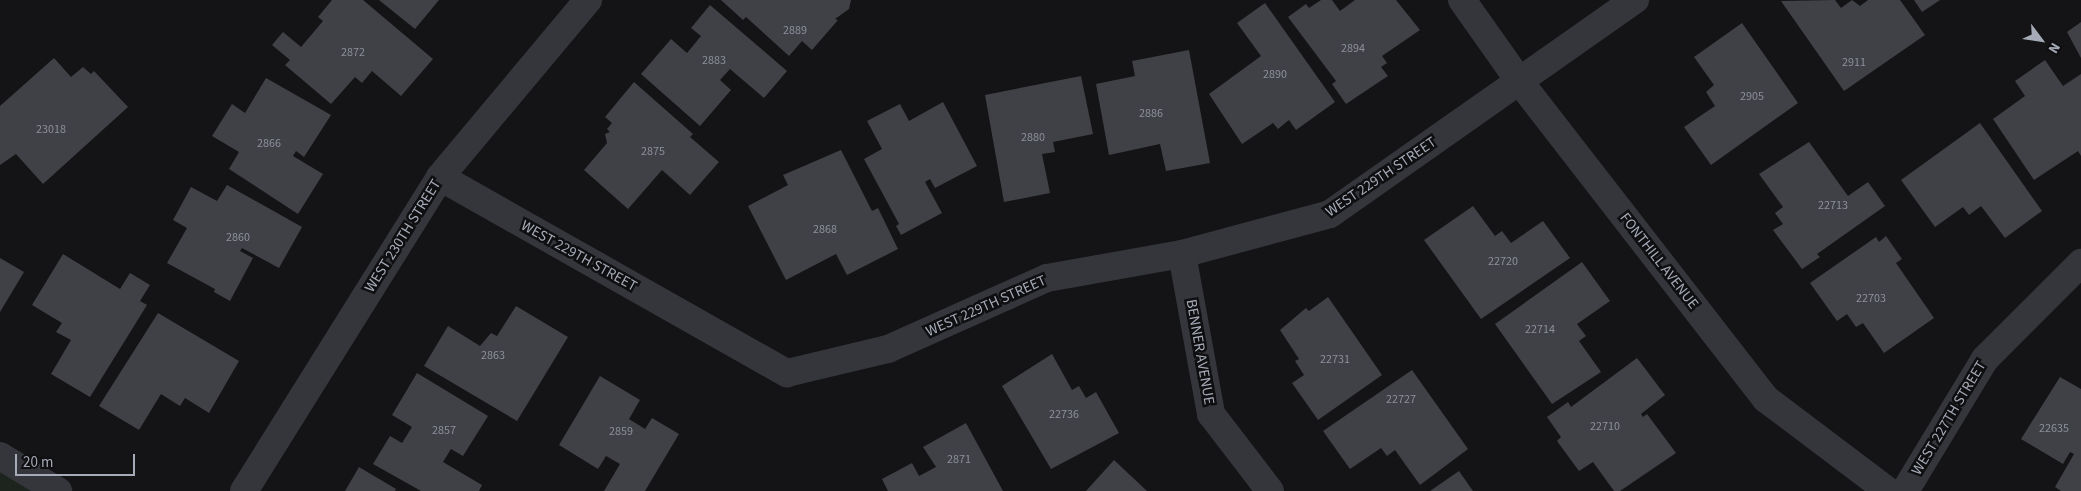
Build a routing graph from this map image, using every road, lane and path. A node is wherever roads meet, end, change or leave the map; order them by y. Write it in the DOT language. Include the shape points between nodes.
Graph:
graph roads {
  1 [pos="588,0"];
  2 [pos="1462,0"];
  3 [pos="1635,0"];
  4 [pos="1520,82"];
  5 [pos="440,177"];
  6 [pos="1182,254"];
  7 [pos="2081,263"];
  8 [pos="0,456"];
  9 [pos="58,491"];
  10 [pos="244,491"];
  11 [pos="1270,491"];
  12 [pos="1888,491"];
  13 [pos="1905,491"];
  1 -- 5 [label="street, WEST 230TH STREET"];
  2 -- 4 [label="street, FONTHILL AVENUE"];
  3 -- 4 [label="street, WEST 229TH STREET"];
  4 -- 6 [label="street, WEST 229TH STREET" via="1330,214"];
  4 -- 12 [label="street, FONTHILL AVENUE" via="1766,399"];
  5 -- 6 [label="street, WEST 229TH STREET" via="787,373 888,349 1047,278"];
  5 -- 10 [label="street, WEST 230TH STREET"];
  6 -- 11 [label="street, BENNER AVENUE" via="1211,414"];
  7 -- 13 [label="street, WEST 227TH STREET" via="1985,359"];
  8 -- 9 [label="street"];
}
